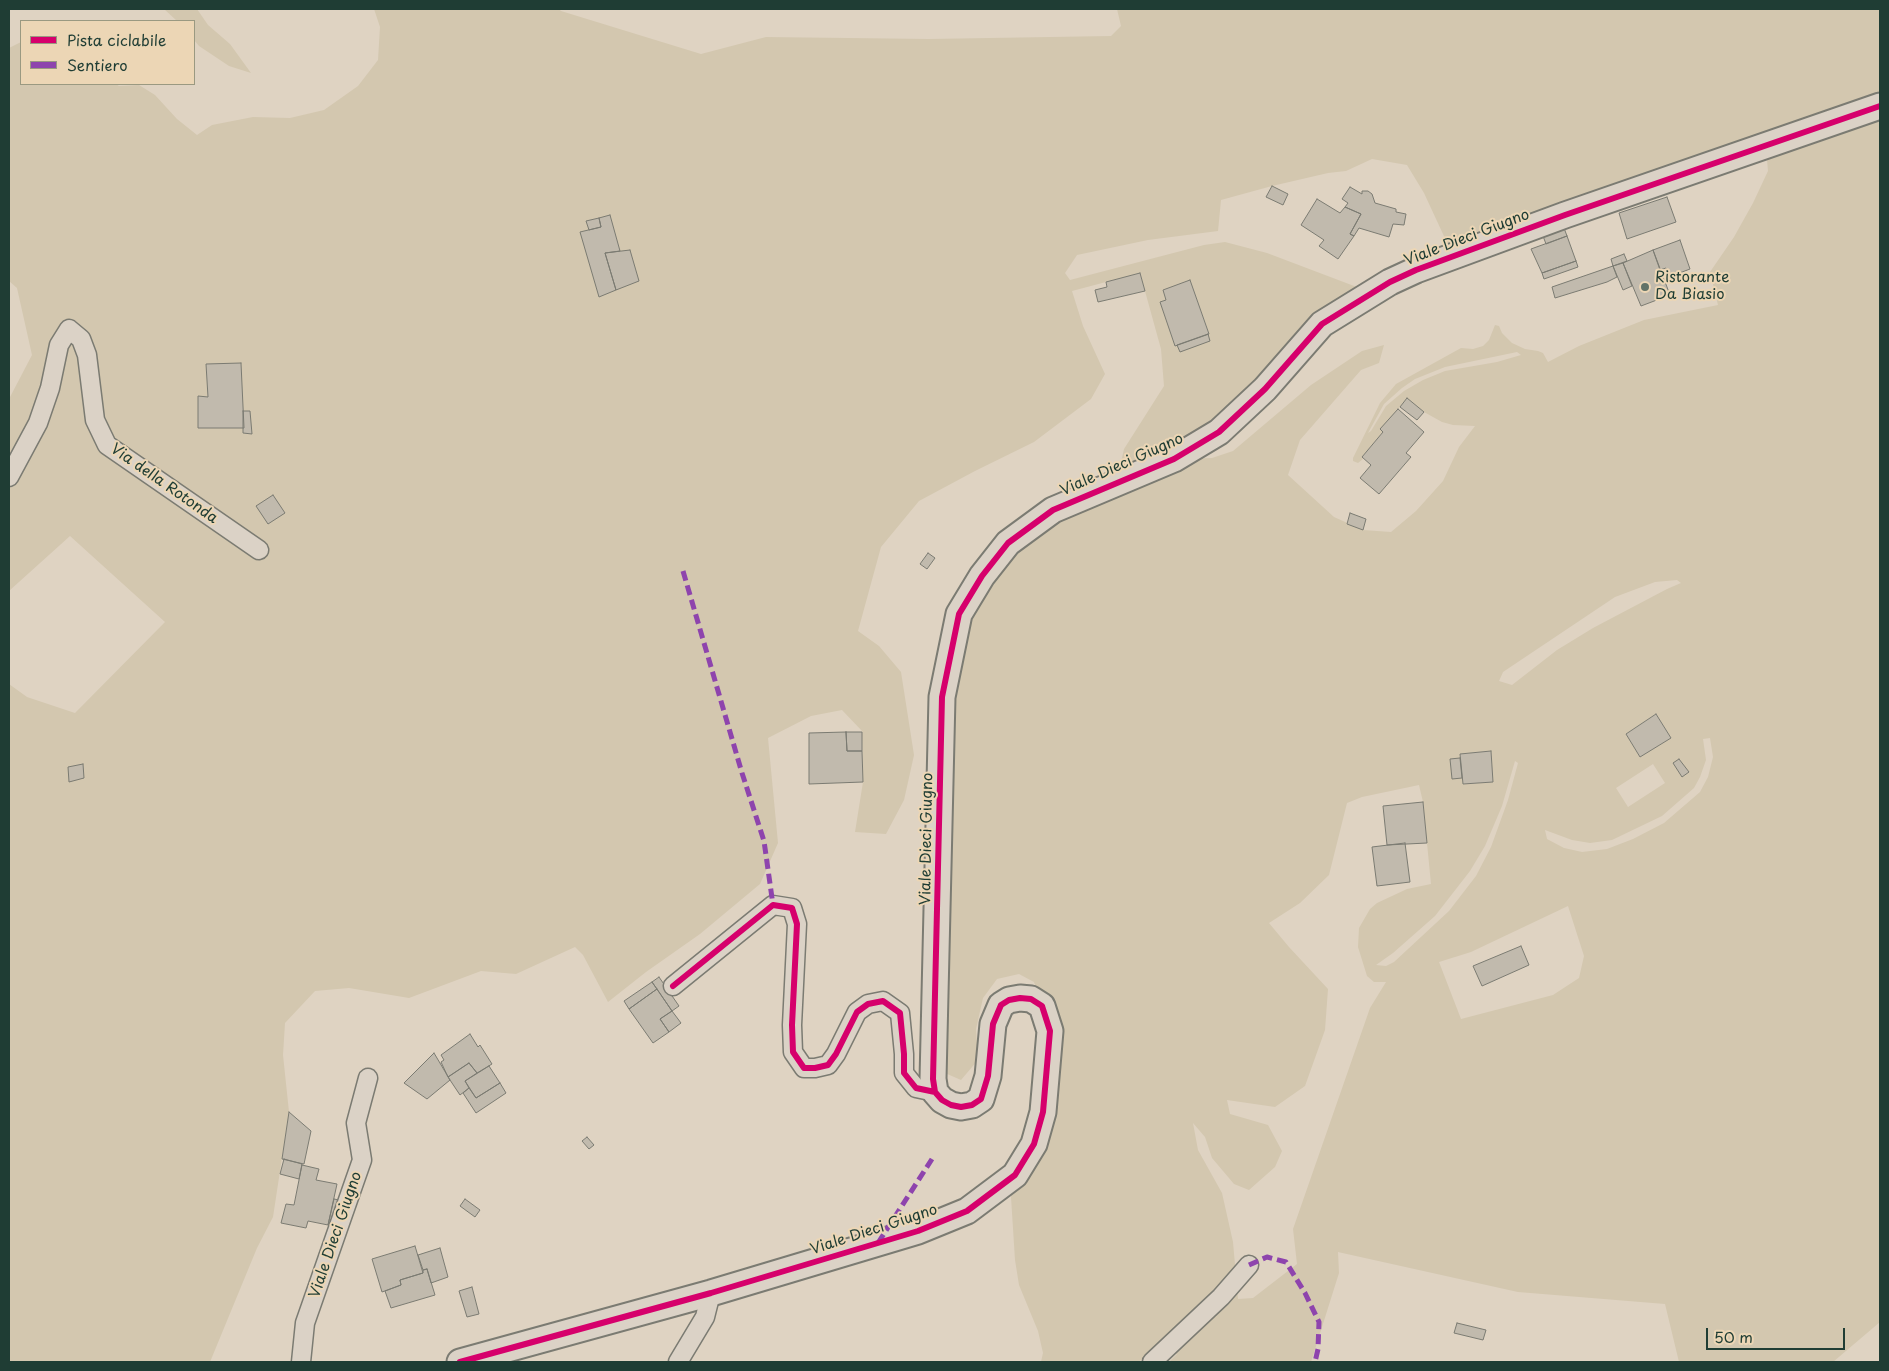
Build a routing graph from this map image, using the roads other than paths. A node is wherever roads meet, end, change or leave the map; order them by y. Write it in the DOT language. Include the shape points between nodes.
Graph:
graph roads {
  1 [pos="1880,106"];
  2 [pos="9,477"];
  3 [pos="259,550"];
  4 [pos="673,986"];
  5 [pos="368,1078"];
  6 [pos="935,1092"];
  7 [pos="1249,1265"];
  8 [pos="711,1293"];
  9 [pos="301,1362"];
  10 [pos="460,1362"];
  11 [pos="678,1362"];
  12 [pos="1152,1362"];
  1 -- 6 [label="main road, Viale Dieci Giugno" via="1565,215 1390,282 1322,324 1265,390 1219,432 1174,459 1053,510 1008,543 982,576 959,614 942,696"];
  2 -- 3 [label="street, Via della Rotonda" via="38,423 59,345 69,329 81,338 88,355 95,420 108,445"];
  4 -- 6 [label="street, Viale Dieci Giugno" via="773,905 792,908 797,924 792,1025 794,1052 804,1068 828,1065 857,1012 868,1004 883,1001 900,1012 904,1073 916,1088"];
  5 -- 9 [label="street, Viale Dieci Giugno" via="356,1123 362,1160 306,1323"];
  6 -- 8 [label="main road, Viale Dieci Giugno" via="942,1100 961,1107 981,1099 988,1076 993,1024 1001,1005 1020,998 1031,999 1042,1006 1050,1031 1043,1112 1034,1144 1015,1175 967,1211 918,1232"];
  7 -- 12 [label="street" via="1221,1297"];
  8 -- 10 [label="main road, Viale Dieci Giugno"];
  8 -- 11 [label="street" via="705,1317"];
}
